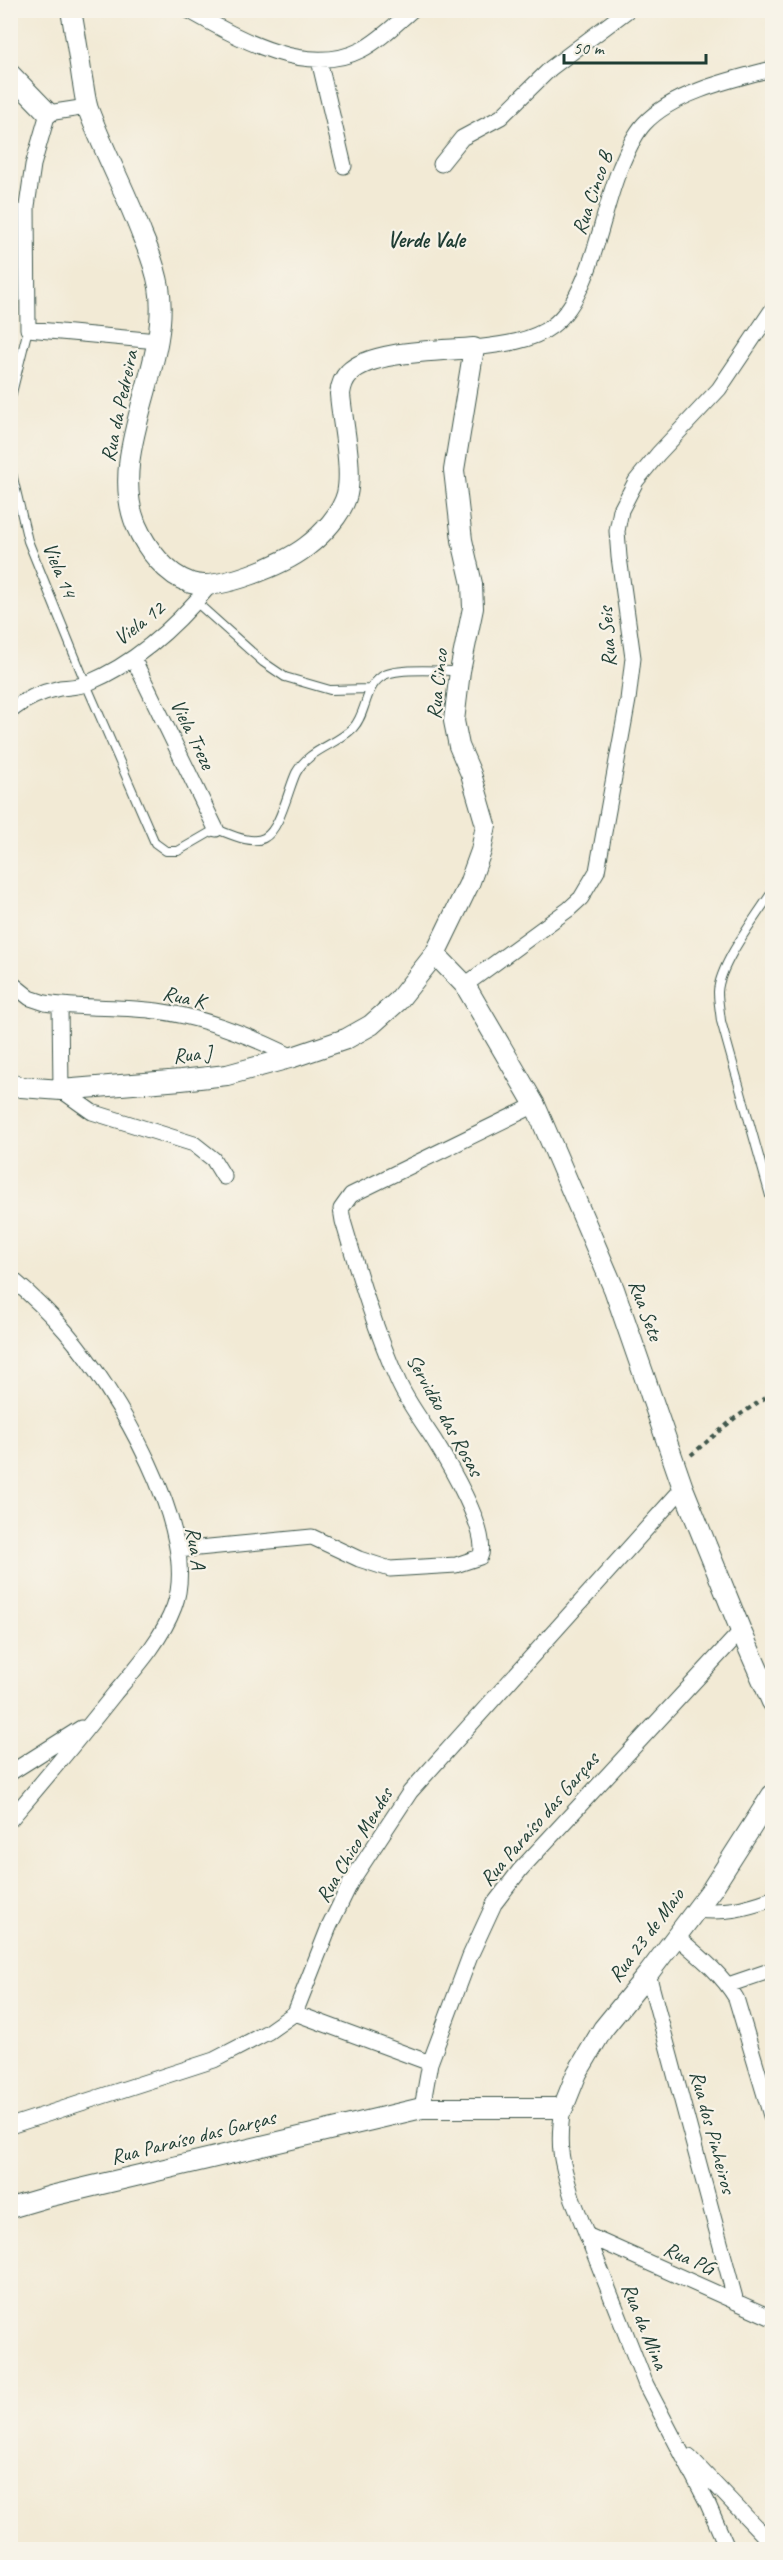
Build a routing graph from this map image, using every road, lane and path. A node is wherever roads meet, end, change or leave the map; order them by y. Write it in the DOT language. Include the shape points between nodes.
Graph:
graph roads {
  1 [pos="71,10"];
  2 [pos="188,10"];
  3 [pos="412,10"];
  4 [pos="628,10"];
  5 [pos="319,60"];
  6 [pos="772,69"];
  7 [pos="10,74"];
  8 [pos="87,107"];
  9 [pos="48,113"];
  10 [pos="441,165"];
  11 [pos="344,166"];
  12 [pos="772,310"];
  13 [pos="28,329"];
  14 [pos="158,341"];
  15 [pos="474,348"];
  16 [pos="10,401"];
  17 [pos="10,465"];
  18 [pos="210,585"];
  19 [pos="196,602"];
  20 [pos="133,658"];
  21 [pos="460,671"];
  22 [pos="86,684"];
  23 [pos="369,689"];
  24 [pos="10,711"];
  25 [pos="216,830"];
  26 [pos="772,892"];
  27 [pos="435,954"];
  28 [pos="10,982"];
  29 [pos="465,985"];
  30 [pos="60,1005"];
  31 [pos="371,1025"];
  32 [pos="293,1057"];
  33 [pos="10,1084"];
  34 [pos="61,1090"];
  35 [pos="535,1105"];
  36 [pos="224,1177"];
  37 [pos="772,1203"];
  38 [pos="10,1277"];
  39 [pos="772,1393"];
  40 [pos="676,1467"];
  41 [pos="683,1488"];
  42 [pos="178,1550"];
  43 [pos="741,1631"];
  44 [pos="772,1702"];
  45 [pos="94,1720"];
  46 [pos="10,1773"];
  47 [pos="772,1795"];
  48 [pos="10,1820"];
  49 [pos="772,1899"];
  50 [pos="696,1910"];
  51 [pos="676,1936"];
  52 [pos="772,1970"];
  53 [pos="648,1974"];
  54 [pos="728,1984"];
  55 [pos="295,2013"];
  56 [pos="430,2063"];
  57 [pos="422,2108"];
  58 [pos="563,2108"];
  59 [pos="772,2120"];
  60 [pos="10,2126"];
  61 [pos="10,2208"];
  62 [pos="589,2236"];
  63 [pos="736,2302"];
  64 [pos="772,2318"];
  65 [pos="678,2445"];
  66 [pos="772,2544"];
  67 [pos="728,2550"];
  1 -- 8 [label="street, Rua da Pedreira"];
  2 -- 5 [label="street" via="257,46"];
  3 -- 5 [label="street" via="362,50"];
  4 -- 10 [label="street" via="551,68 501,117 462,138"];
  5 -- 11 [label="street"];
  6 -- 15 [label="street, Rua Cinco B" via="695,93 665,107 643,125 612,188 593,256 563,316 551,327 523,339"];
  7 -- 9 [label="street"];
  8 -- 9 [label="street"];
  8 -- 14 [label="street, Rua da Pedreira" via="124,188 154,268 159,287"];
  9 -- 13 [label="street" via="33,165 27,206"];
  12 -- 29 [label="street, Rua Seis" via="719,389 636,481 621,510 618,540 633,658 597,871 581,898 569,909"];
  13 -- 14 [label="street"];
  13 -- 16 [label="lane"];
  14 -- 18 [label="street, Rua da Pedreira" via="132,448 130,501 135,524 158,559 192,584"];
  15 -- 18 [label="street, Rua da Pedreira" via="381,357 348,373 340,394 349,473 347,495 334,519 305,548 260,571"];
  15 -- 21 [label="street, Rua Cinco" via="454,470 473,608"];
  17 -- 22 [label="lane, Viela 14" via="28,541"];
  18 -- 19 [label="street, Viela 12"];
  19 -- 20 [label="street, Viela 12" via="167,632"];
  19 -- 23 [label="lane" via="262,662 285,677 330,690"];
  20 -- 22 [label="street, Viela 12"];
  20 -- 25 [label="street, Viela Treze"];
  21 -- 23 [label="lane" via="394,672 382,675"];
  21 -- 27 [label="street, Rua Cinco" via="454,722 486,825 469,884"];
  22 -- 24 [label="street, Viela 12" via="39,693"];
  22 -- 25 [label="lane, Viela 14" via="155,843 166,851 178,851"];
  23 -- 25 [label="lane" via="354,727 308,757 298,769 272,832 256,841"];
  26 -- 37 [label="lane" via="736,949 718,990 721,1021"];
  27 -- 29 [label="street, Rua Sete"];
  27 -- 31 [label="street, Rua Cinco" via="398,1001"];
  28 -- 30 [label="street, Rua K" via="30,998"];
  29 -- 35 [label="street, Rua Sete"];
  30 -- 32 [label="street, Rua K" via="159,1011 200,1020"];
  30 -- 34 [label="street"];
  31 -- 32 [label="street, Rua J" via="346,1039"];
  32 -- 34 [label="street, Rua J" via="227,1075"];
  33 -- 34 [label="street, Rua J"];
  34 -- 36 [label="street" via="99,1115 194,1144 213,1159"];
  35 -- 40 [label="street, Rua Sete" via="614,1289"];
  35 -- 42 [label="street, Servidão das Rosas" via="351,1195 341,1209 376,1327 399,1383 466,1498 482,1547 480,1557 456,1566 390,1569 312,1537"];
  38 -- 42 [label="street, Rua A" via="67,1333 123,1413 161,1492"];
  39 -- 40 [label="path"];
  40 -- 41 [label="street, Rua Sete"];
  41 -- 43 [label="street, Rua Sete"];
  41 -- 55 [label="street, Rua Chico Mendes" via="410,1792 352,1880"];
  42 -- 45 [label="street, Rua A" via="179,1587 167,1622 146,1656"];
  43 -- 44 [label="street, Rua Sete"];
  43 -- 56 [label="street, Rua Paraíso das Garças" via="520,1870 494,1904"];
  45 -- 46 [label="street"];
  45 -- 48 [label="street, Rua A"];
  47 -- 50 [label="street, Rua 23 de Maio"];
  49 -- 50 [label="street" via="723,1912"];
  50 -- 51 [label="street, Rua 23 de Maio"];
  51 -- 53 [label="street, Rua 23 de Maio"];
  51 -- 54 [label="street"];
  52 -- 54 [label="street"];
  53 -- 58 [label="street, Rua 23 de Maio" via="603,2029 577,2073"];
  53 -- 63 [label="street, Rua dos Pinheiros"];
  54 -- 59 [label="street" via="736,1998"];
  55 -- 56 [label="street"];
  55 -- 60 [label="street" via="214,2060"];
  56 -- 57 [label="street, Rua Paraíso das Garças"];
  57 -- 58 [label="street, Rua Paraíso das Garças"];
  57 -- 61 [label="street, Rua Paraíso das Garças"];
  58 -- 62 [label="street, Rua da Mina" via="559,2136 562,2166"];
  62 -- 63 [label="street, Rua PG"];
  62 -- 65 [label="street, Rua da Mina" via="641,2374"];
  63 -- 64 [label="street, Rua PG"];
  65 -- 66 [label="street"];
  65 -- 67 [label="street, Rua da Mina"];
}
